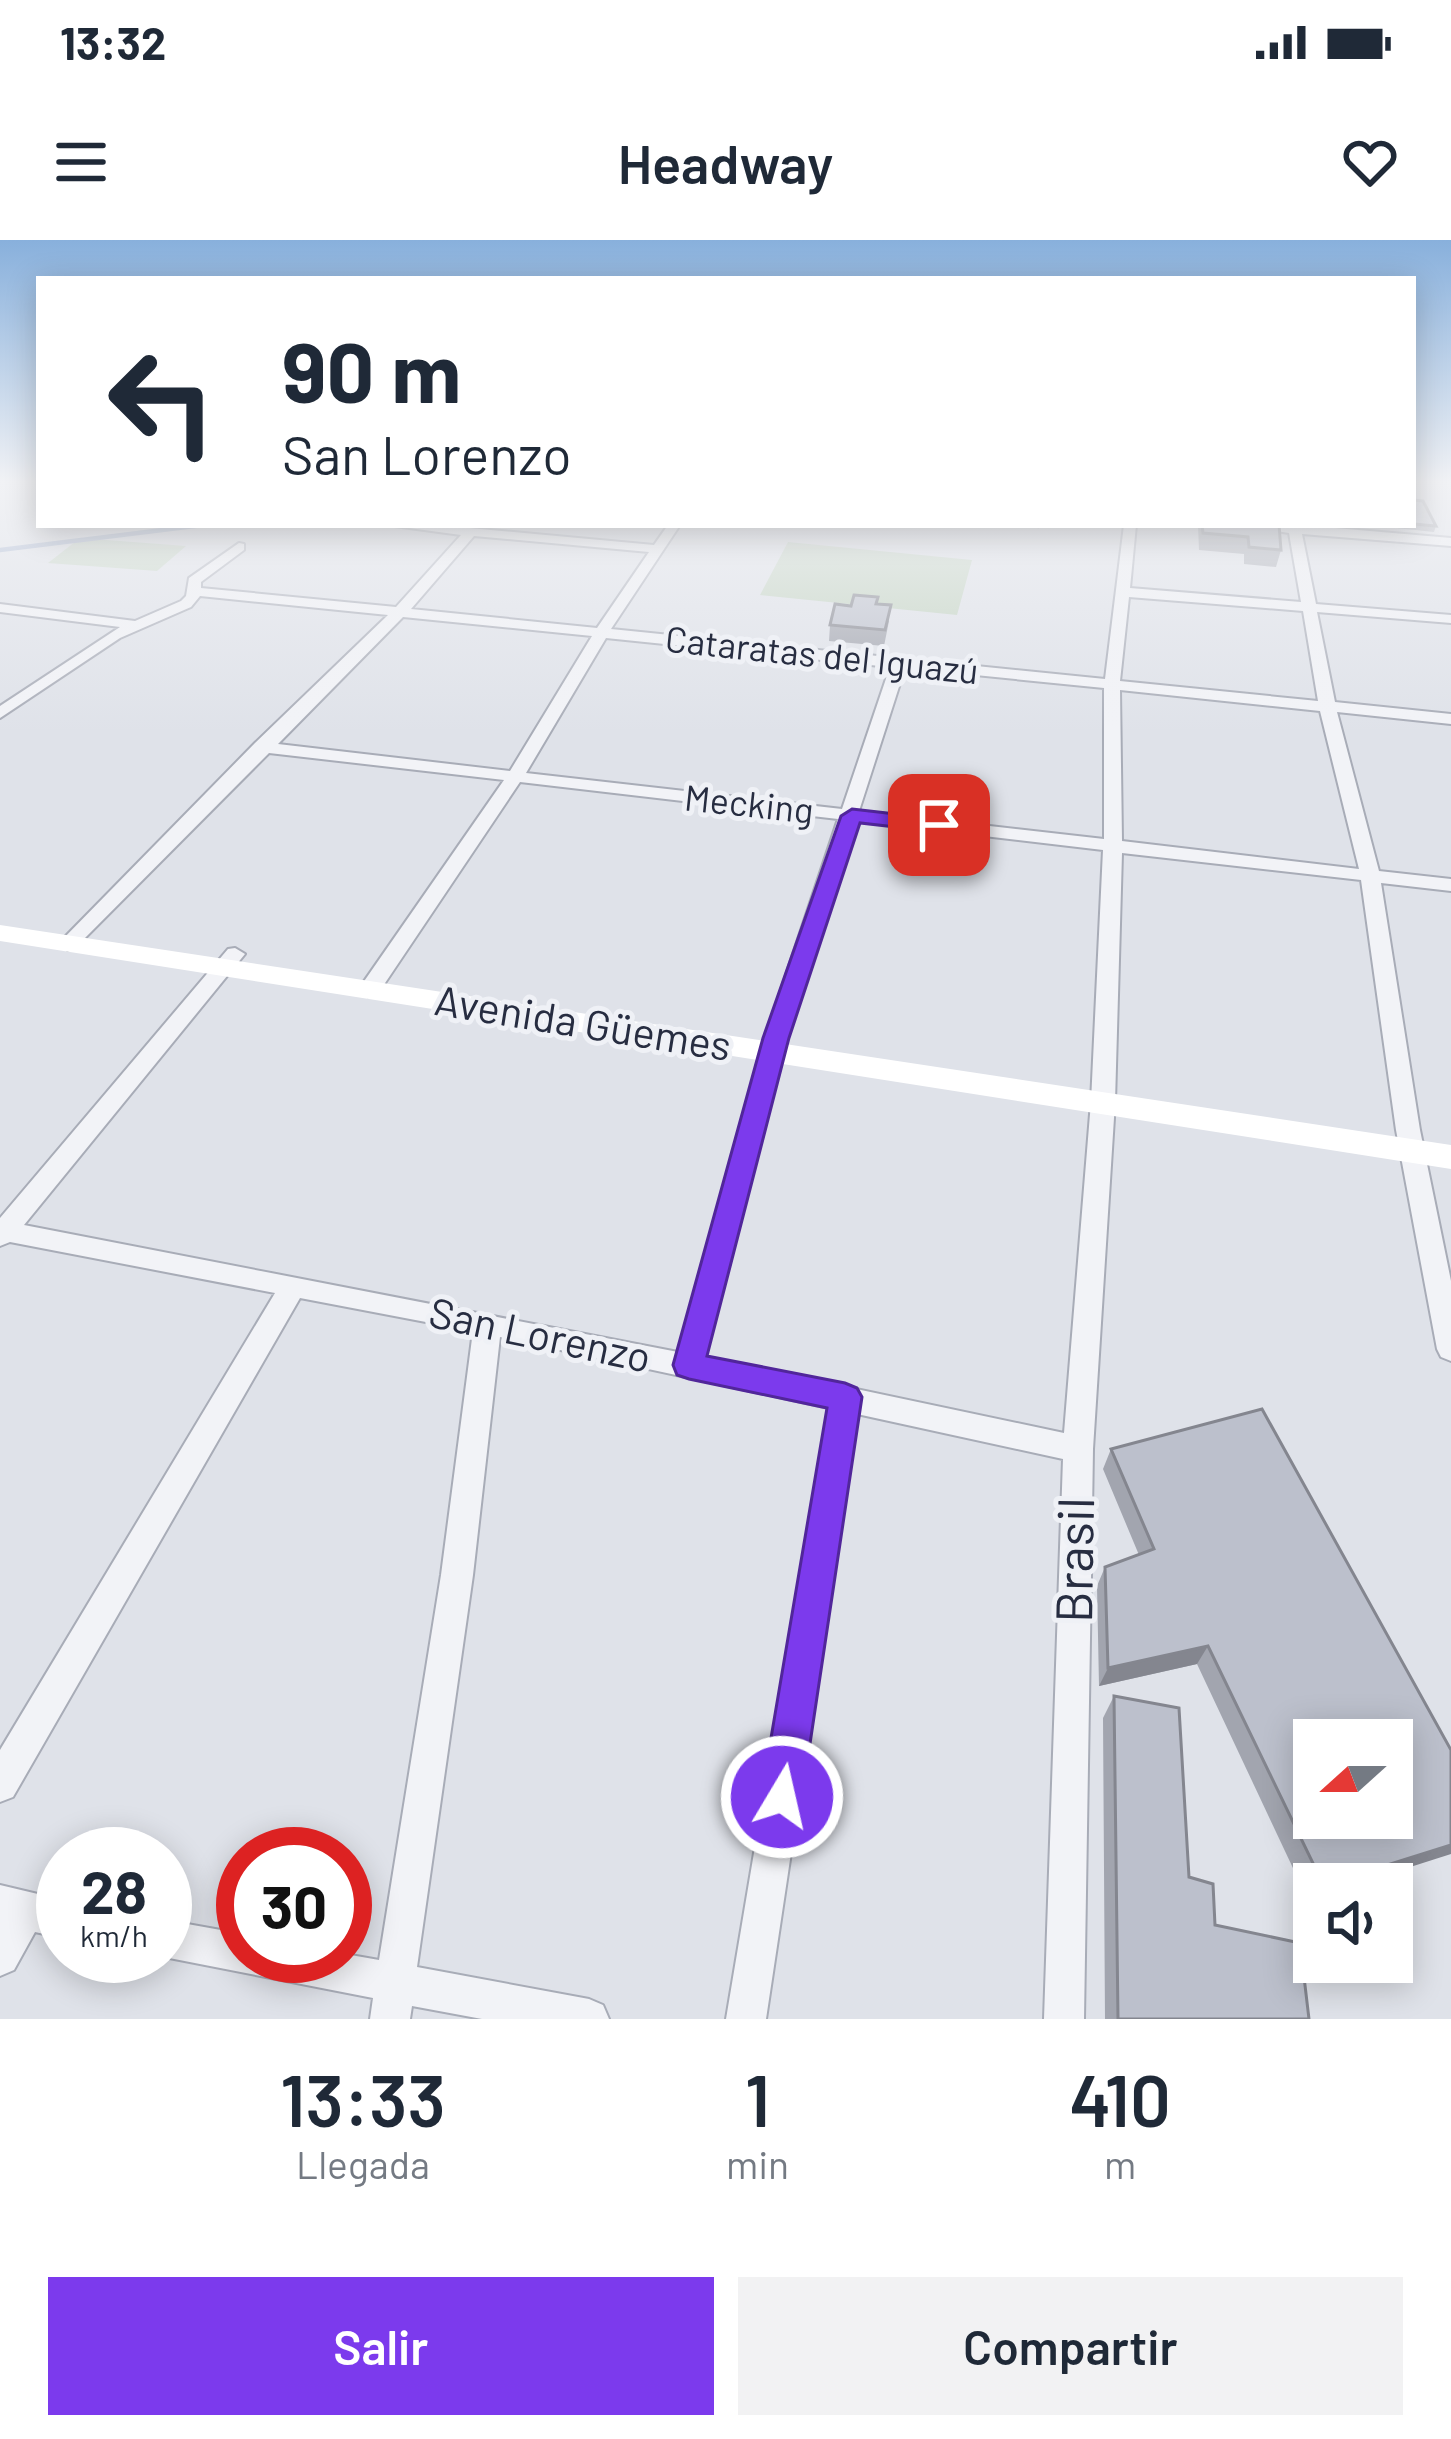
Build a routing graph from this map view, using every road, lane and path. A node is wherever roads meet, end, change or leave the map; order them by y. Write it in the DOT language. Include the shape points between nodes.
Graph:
graph roads {
  1 [pos="213,567"];
  2 [pos="440,567"];
  3 [pos="646,567"];
  4 [pos="1126,567"];
  5 [pos="1303,567"];
  6 [pos="193,591"];
  7 [pos="1123,592"];
  8 [pos="1312,607"];
  9 [pos="0,608"];
  10 [pos="402,610"];
  11 [pos="1451,619"];
  12 [pos="138,625"];
  13 [pos="602,632"];
  14 [pos="899,662"];
  15 [pos="1112,686"];
  16 [pos="1327,705"];
  17 [pos="0,713"];
  18 [pos="1451,718"];
  19 [pos="261,747"];
  20 [pos="515,777"];
  21 [pos="852,816"];
  22 [pos="1113,844"];
  23 [pos="1370,874"];
  24 [pos="1451,885"];
  25 [pos="0,917"];
  26 [pos="0,933"];
  27 [pos="75,937"];
  28 [pos="230,961"];
  29 [pos="373,983"];
  30 [pos="774,1045"];
  31 [pos="1103,1094"];
  32 [pos="1451,1137"];
  33 [pos="1410,1141"];
  34 [pos="1451,1157"];
  35 [pos="2,1232"];
  36 [pos="293,1286"];
  37 [pos="488,1323"];
  38 [pos="1451,1349"];
  39 [pos="689,1365"];
  40 [pos="845,1397"];
  41 [pos="1078,1449"];
  42 [pos="0,1784"];
  43 [pos="29,1912"];
  44 [pos="0,1957"];
  45 [pos="337,1983"];
  46 [pos="393,2001"];
  47 [pos="589,2019"];
  48 [pos="746,2019"];
  49 [pos="1064,2019"];
  1 -- 6 [label="street"];
  2 -- 10 [label="street"];
  3 -- 13 [label="street"];
  4 -- 7 [label="street, Brasil"];
  5 -- 8 [label="street"];
  6 -- 10 [label="street, Cataratas del Iguazú"];
  6 -- 12 [label="street" via="185,604"];
  7 -- 8 [label="street"];
  7 -- 15 [label="street, Brasil"];
  8 -- 11 [label="street"];
  8 -- 16 [label="street"];
  9 -- 12 [label="street"];
  10 -- 13 [label="street, Cataratas del Iguazú"];
  10 -- 19 [label="street"];
  12 -- 17 [label="street"];
  13 -- 14 [label="street, Cataratas del Iguazú"];
  13 -- 20 [label="street"];
  14 -- 15 [label="street, Cataratas del Iguazú"];
  14 -- 21 [label="street"];
  15 -- 16 [label="street, Cataratas del Iguazú"];
  15 -- 22 [label="street, Brasil"];
  16 -- 18 [label="street, Cataratas del Iguazú"];
  16 -- 23 [label="street"];
  19 -- 20 [label="street, Mecking"];
  19 -- 27 [label="street"];
  20 -- 21 [label="street, Mecking"];
  20 -- 29 [label="street"];
  21 -- 22 [label="street, Mecking"];
  21 -- 30 [label="street"];
  22 -- 23 [label="street, Mecking"];
  22 -- 31 [label="street, Brasil"];
  23 -- 24 [label="street, Mecking"];
  23 -- 33 [label="street"];
  25 -- 27 [label="main road, Avenida Güemes"];
  26 -- 27 [label="main road, Avenida Güemes"];
  27 -- 28 [label="main road, Avenida Güemes"];
  28 -- 29 [label="main road, Avenida Güemes"];
  28 -- 35 [label="street"];
  29 -- 30 [label="main road, Avenida Güemes"];
  30 -- 31 [label="main road, Avenida Güemes"];
  30 -- 39 [label="street"];
  31 -- 33 [label="main road, Avenida Güemes"];
  31 -- 41 [label="street, Brasil"];
  32 -- 33 [label="main road, Avenida Güemes"];
  33 -- 34 [label="main road, Avenida Güemes"];
  33 -- 38 [label="street"];
  35 -- 36 [label="street, San Lorenzo"];
  36 -- 37 [label="street, San Lorenzo"];
  36 -- 42 [label="street"];
  37 -- 39 [label="street, San Lorenzo"];
  37 -- 46 [label="street"];
  39 -- 40 [label="street, San Lorenzo"];
  40 -- 41 [label="street, San Lorenzo"];
  40 -- 48 [label="street"];
  41 -- 49 [label="street, Brasil"];
  43 -- 44 [label="street"];
  45 -- 46 [label="street"];
  46 -- 47 [label="street"];
}
